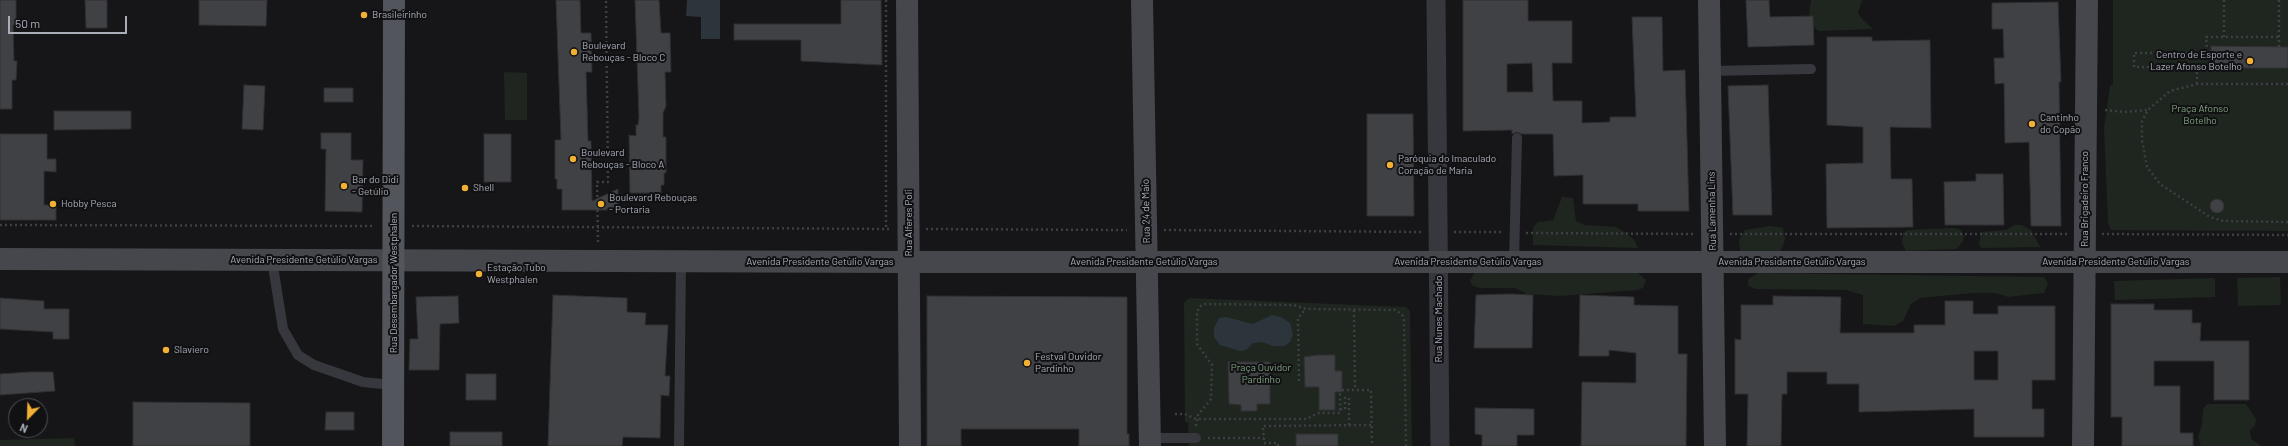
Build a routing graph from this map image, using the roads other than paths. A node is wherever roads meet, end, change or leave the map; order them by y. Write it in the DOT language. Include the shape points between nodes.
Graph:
graph roads {
  1 [pos="394,0"];
  2 [pos="907,0"];
  3 [pos="1142,0"];
  4 [pos="1436,0"];
  5 [pos="1709,0"];
  6 [pos="2087,0"];
  7 [pos="1811,69"];
  8 [pos="1710,71"];
  9 [pos="1517,138"];
  10 [pos="0,259"];
  11 [pos="272,260"];
  12 [pos="394,261"];
  13 [pos="681,261"];
  14 [pos="909,262"];
  15 [pos="1147,262"];
  16 [pos="1438,262"];
  17 [pos="1514,262"];
  18 [pos="1712,262"];
  19 [pos="2085,262"];
  20 [pos="2288,262"];
  21 [pos="394,385"];
  22 [pos="1196,438"];
  23 [pos="1150,442"];
  24 [pos="393,446"];
  25 [pos="679,446"];
  26 [pos="910,446"];
  27 [pos="1440,446"];
  28 [pos="1715,446"];
  29 [pos="2083,446"];
  1 -- 12 [label="main road, Rua Desembargador Westphalen"];
  2 -- 14 [label="main road, Rua Alferes Poli"];
  3 -- 15 [label="main road, Rua 24 de Maio"];
  4 -- 16 [label="street, Rua Nunes Machado"];
  5 -- 8 [label="main road, Rua Lamenha Lins"];
  6 -- 19 [label="main road, Rua Brigadeiro Franco"];
  7 -- 8 [label="lane"];
  8 -- 18 [label="main road, Rua Lamenha Lins"];
  9 -- 17 [label="lane"];
  10 -- 11 [label="main road, Avenida Presidente Getúlio Vargas"];
  11 -- 12 [label="main road, Avenida Presidente Getúlio Vargas"];
  11 -- 21 [label="lane" via="283,329 298,355 314,365 363,382"];
  12 -- 13 [label="main road, Avenida Presidente Getúlio Vargas"];
  12 -- 21 [label="main road, Rua Desembargador Westphalen"];
  13 -- 14 [label="main road, Avenida Presidente Getúlio Vargas"];
  13 -- 25 [label="lane"];
  14 -- 15 [label="main road, Avenida Presidente Getúlio Vargas"];
  14 -- 26 [label="main road, Rua Alferes Poli"];
  15 -- 16 [label="main road, Avenida Presidente Getúlio Vargas"];
  15 -- 23 [label="main road, Rua 24 de Maio"];
  16 -- 17 [label="main road, Avenida Presidente Getúlio Vargas"];
  16 -- 27 [label="street, Rua Nunes Machado"];
  17 -- 18 [label="main road, Avenida Presidente Getúlio Vargas"];
  18 -- 19 [label="main road, Avenida Presidente Getúlio Vargas"];
  18 -- 28 [label="main road, Rua Lamenha Lins"];
  19 -- 20 [label="main road, Avenida Presidente Getúlio Vargas"];
  19 -- 29 [label="main road, Rua Brigadeiro Franco"];
  21 -- 24 [label="main road, Rua Desembargador Westphalen"];
  22 -- 23 [label="lane"];
}
